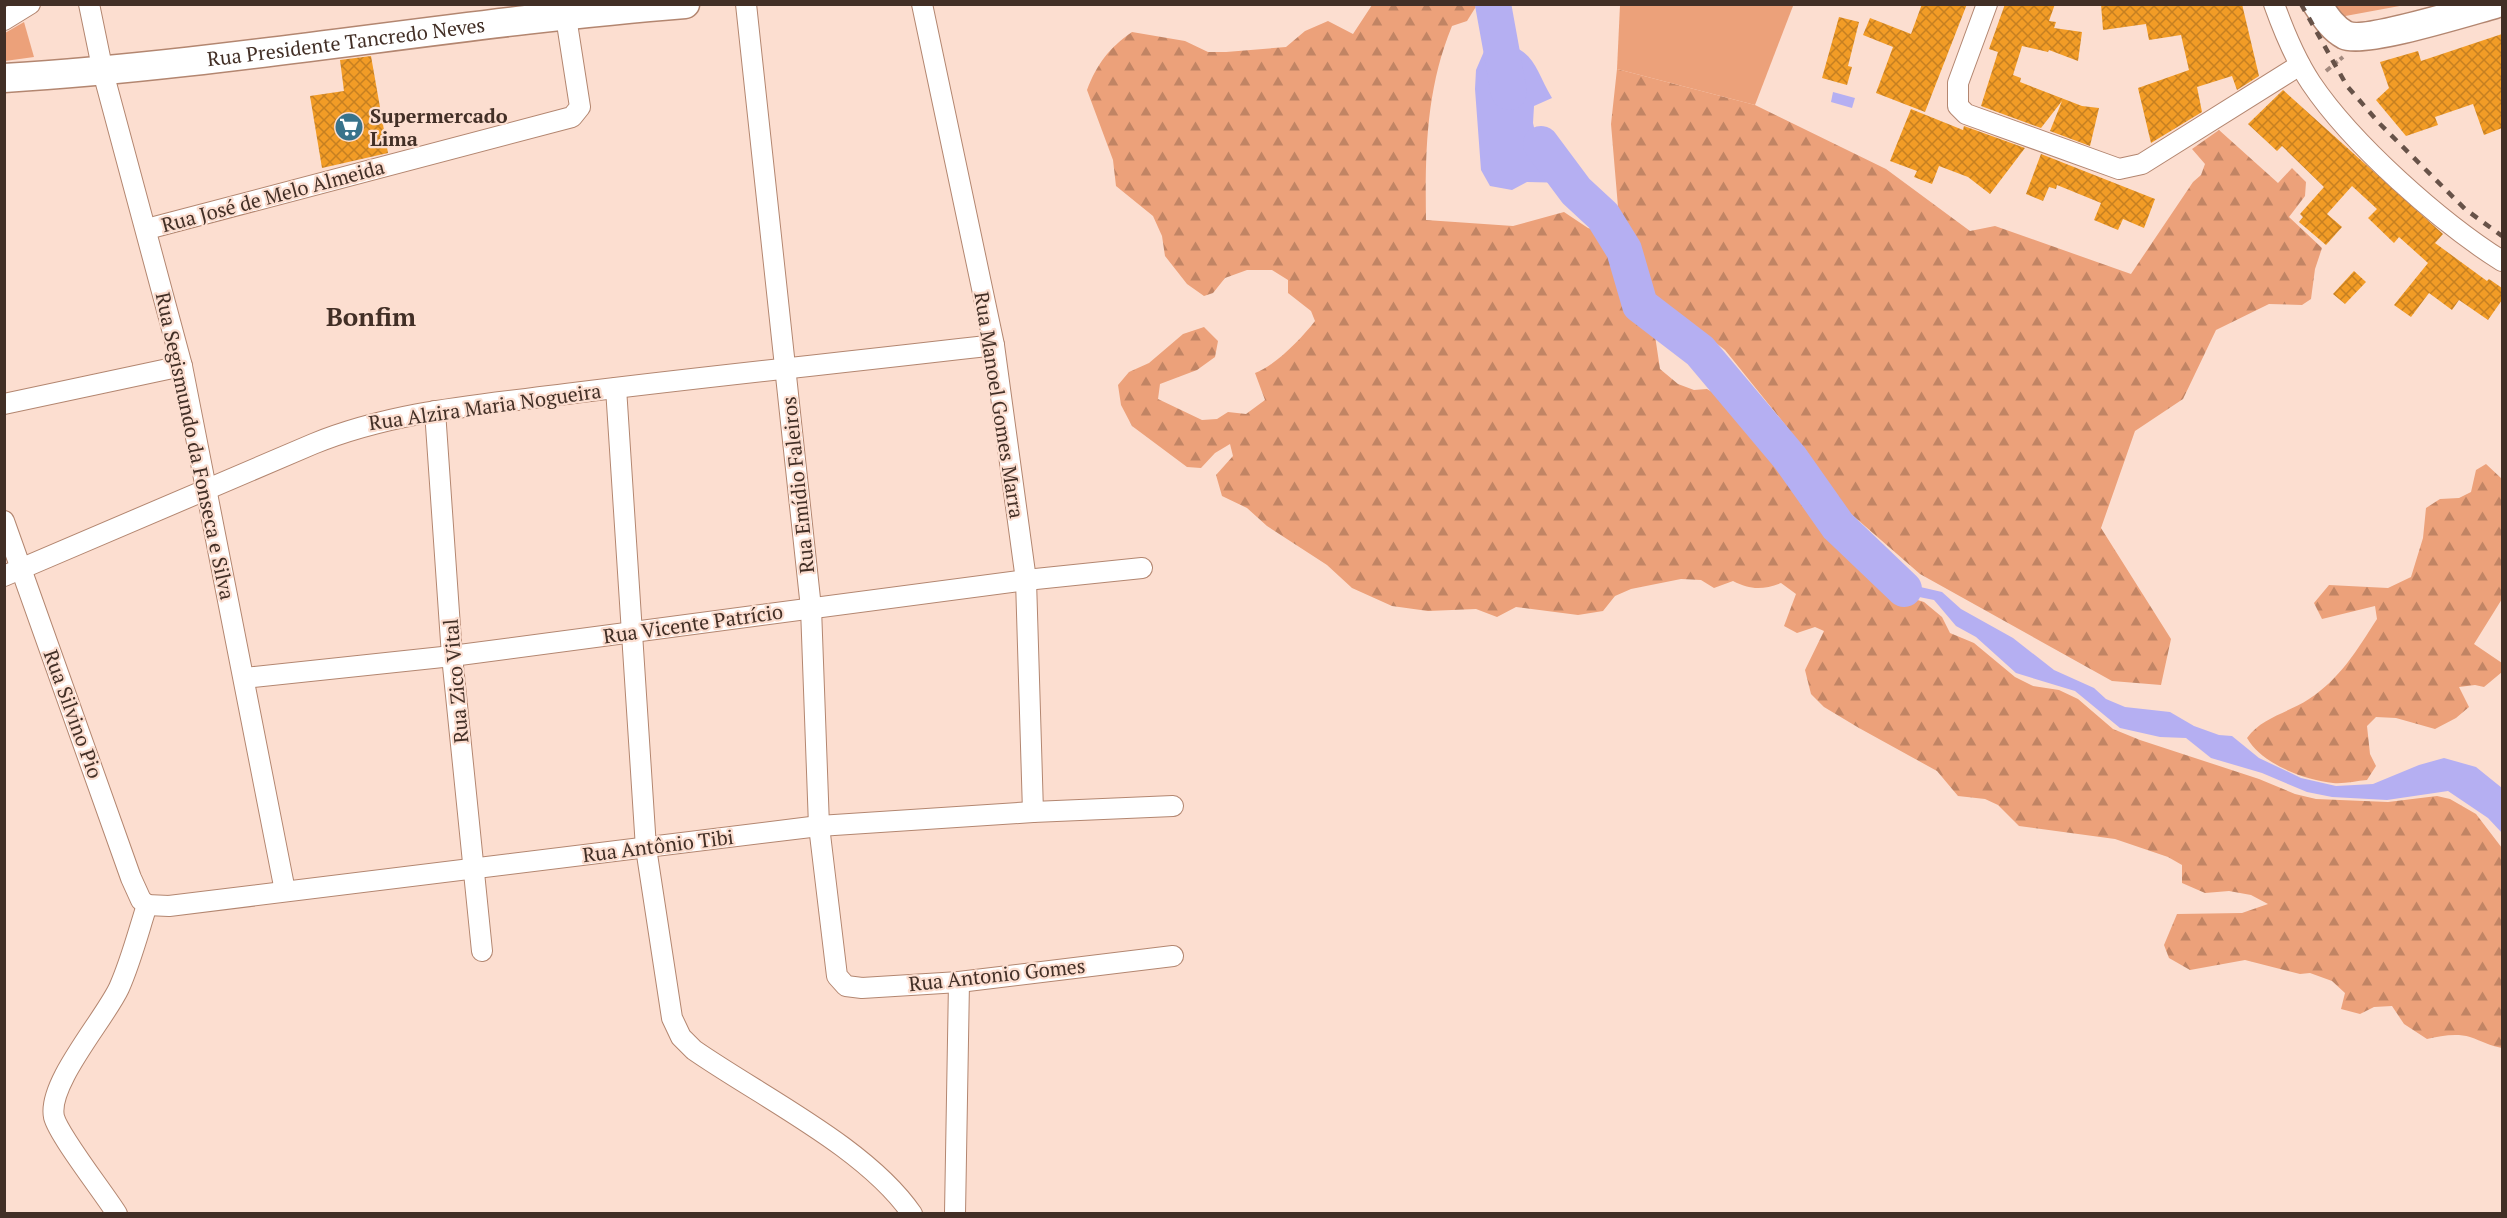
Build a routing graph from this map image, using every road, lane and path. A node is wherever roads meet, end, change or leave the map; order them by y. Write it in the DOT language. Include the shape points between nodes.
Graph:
graph roads {
  1 [pos="30,4"];
  2 [pos="89,4"];
  3 [pos="685,4"];
  4 [pos="746,4"];
  5 [pos="922,4"];
  6 [pos="1987,4"];
  7 [pos="2274,4"];
  8 [pos="2317,4"];
  9 [pos="2495,4"];
  10 [pos="565,9"];
  11 [pos="4,20"];
  12 [pos="2300,65"];
  13 [pos="103,72"];
  14 [pos="4,78"];
  15 [pos="147,229"];
  16 [pos="2502,261"];
  17 [pos="994,345"];
  18 [pos="182,366"];
  19 [pos="786,370"];
  20 [pos="616,388"];
  21 [pos="4,404"];
  22 [pos="435,411"];
  23 [pos="205,490"];
  24 [pos="4,521"];
  25 [pos="1142,567"];
  26 [pos="13,573"];
  27 [pos="1026,580"];
  28 [pos="811,608"];
  29 [pos="633,632"];
  30 [pos="452,656"];
  31 [pos="244,678"];
  32 [pos="1173,806"];
  33 [pos="1033,812"];
  34 [pos="819,825"];
  35 [pos="646,848"];
  36 [pos="475,867"];
  37 [pos="285,891"];
  38 [pos="147,905"];
  39 [pos="482,951"];
  40 [pos="1173,956"];
  41 [pos="833,966"];
  42 [pos="959,982"];
  43 [pos="117,1214"];
  44 [pos="912,1214"];
  45 [pos="955,1214"];
  1 -- 11 [label="street"];
  2 -- 13 [label="street, Rua Segismundo da Fonseca e Silva"];
  3 -- 10 [label="main road, Rua Presidente Tancredo Neves"];
  4 -- 19 [label="street, Rua Emídio Faleiros"];
  5 -- 17 [label="street, Rua Manoel Gomes Marra"];
  6 -- 12 [label="street" via="1958,83 1958,106 1966,114 2119,169 2142,164"];
  7 -- 12 [label="street"];
  8 -- 9 [label="main road" via="2332,26 2347,36 2370,37"];
  10 -- 13 [label="main road, Rua Presidente Tancredo Neves"];
  10 -- 15 [label="street, Rua José de Melo Almeida" via="580,107 572,117"];
  12 -- 16 [label="street" via="2322,98 2383,163 2450,224"];
  13 -- 14 [label="main road, Rua Presidente Tancredo Neves"];
  13 -- 15 [label="street, Rua Segismundo da Fonseca e Silva"];
  15 -- 18 [label="street, Rua Segismundo da Fonseca e Silva"];
  17 -- 19 [label="street, Rua Alzira Maria Nogueira"];
  17 -- 27 [label="street, Rua Manoel Gomes Marra"];
  18 -- 21 [label="street"];
  18 -- 23 [label="street, Rua Segismundo da Fonseca e Silva"];
  19 -- 20 [label="street, Rua Alzira Maria Nogueira"];
  19 -- 28 [label="street, Rua Emídio Faleiros"];
  20 -- 22 [label="street, Rua Alzira Maria Nogueira"];
  20 -- 29 [label="street"];
  22 -- 23 [label="street, Rua Alzira Maria Nogueira" via="353,428"];
  22 -- 30 [label="street, Rua Zico Vital"];
  23 -- 26 [label="street, Rua Alzira Maria Nogueira"];
  23 -- 31 [label="street, Rua Segismundo da Fonseca e Silva"];
  24 -- 26 [label="street, Rua Silvino Pio"];
  25 -- 27 [label="street, Rua Vicente Patrício"];
  26 -- 38 [label="street, Rua Silvino Pio" via="131,878"];
  27 -- 28 [label="street, Rua Vicente Patrício"];
  27 -- 33 [label="street, Rua Manoel Gomes Marra"];
  28 -- 29 [label="street, Rua Vicente Patrício"];
  28 -- 34 [label="street, Rua Emídio Faleiros"];
  29 -- 30 [label="street, Rua Vicente Patrício"];
  29 -- 35 [label="street"];
  30 -- 31 [label="street, Rua Vicente Patrício"];
  30 -- 36 [label="street, Rua Zico Vital"];
  31 -- 37 [label="street, Rua Segismundo da Fonseca e Silva"];
  32 -- 33 [label="street, Rua Antônio Tibi"];
  33 -- 34 [label="street, Rua Antônio Tibi"];
  34 -- 35 [label="street, Rua Antônio Tibi"];
  34 -- 41 [label="street, Rua Emídio Faleiros"];
  35 -- 36 [label="street, Rua Antônio Tibi"];
  35 -- 44 [label="street" via="672,1018 681,1036 694,1050 837,1144 896,1192"];
  36 -- 37 [label="street, Rua Antônio Tibi"];
  36 -- 39 [label="street, Rua Zico Vital"];
  37 -- 38 [label="street, Rua Antônio Tibi" via="170,906"];
  38 -- 43 [label="street" via="118,990 61,1083 53,1104 59,1127"];
  40 -- 42 [label="street, Rua Antonio Gomes"];
  41 -- 42 [label="street, Rua Antonio Gomes" via="841,981 853,988"];
  42 -- 45 [label="street"];
}
